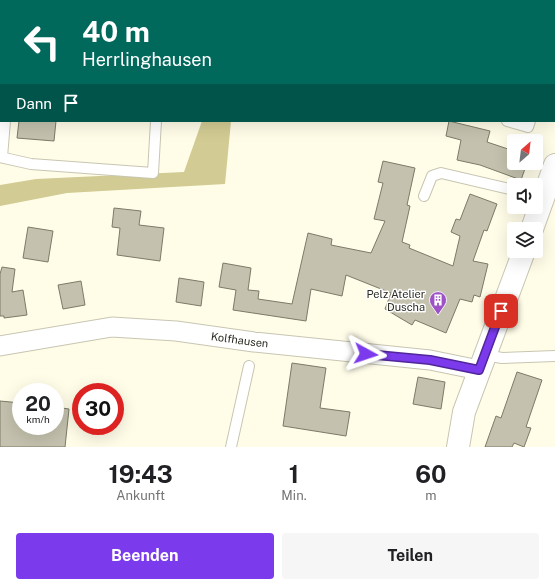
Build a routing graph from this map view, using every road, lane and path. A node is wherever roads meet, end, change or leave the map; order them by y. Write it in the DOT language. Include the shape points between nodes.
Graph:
graph roads {
  1 [pos="5,122"];
  2 [pos="156,122"];
  3 [pos="510,122"];
  4 [pos="530,122"];
  5 [pos="1,157"];
  6 [pos="555,165"];
  7 [pos="507,188"];
  8 [pos="543,190"];
  9 [pos="424,196"];
  10 [pos="521,258"];
  11 [pos="0,346"];
  12 [pos="555,356"];
  13 [pos="482,363"];
  14 [pos="248,366"];
  15 [pos="231,447"];
  16 [pos="458,447"];
  1 -- 5 [label="lane"];
  2 -- 5 [label="lane" via="153,172 31,164"];
  3 -- 4 [label="lane" via="528,127"];
  6 -- 8 [label="street"];
  7 -- 9 [label="lane" via="441,173 432,176"];
  10 -- 13 [label="street"];
  11 -- 13 [label="street, Kolfhausen" via="112,327 176,331 254,342"];
  12 -- 13 [label="lane" via="502,358"];
  13 -- 16 [label="street" via="464,412"];
  14 -- 15 [label="lane"];
}
